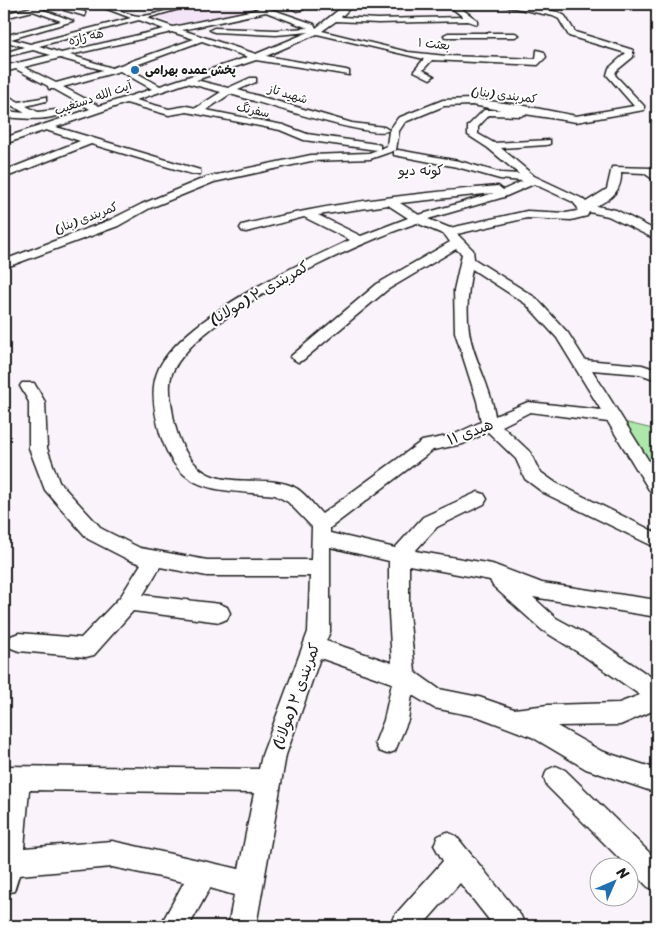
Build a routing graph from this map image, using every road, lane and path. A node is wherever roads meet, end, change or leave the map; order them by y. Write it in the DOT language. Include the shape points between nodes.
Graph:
graph roads {
  1 [pos="55,4"];
  2 [pos="97,4"];
  3 [pos="165,4"];
  4 [pos="192,4"];
  5 [pos="251,4"];
  6 [pos="350,4"];
  7 [pos="451,4"];
  8 [pos="498,4"];
  9 [pos="4,5"];
  10 [pos="131,6"];
  11 [pos="174,8"];
  12 [pos="34,9"];
  13 [pos="114,9"];
  14 [pos="266,10"];
  15 [pos="79,11"];
  16 [pos="21,12"];
  17 [pos="4,16"];
  18 [pos="60,17"];
  19 [pos="139,17"];
  20 [pos="288,18"];
  21 [pos="336,18"];
  22 [pos="468,19"];
  23 [pos="69,21"];
  24 [pos="442,21"];
  25 [pos="270,22"];
  26 [pos="261,24"];
  27 [pos="509,24"];
  28 [pos="479,25"];
  29 [pos="90,29"];
  30 [pos="234,29"];
  31 [pos="174,30"];
  32 [pos="319,30"];
  33 [pos="448,35"];
  34 [pos="4,38"];
  35 [pos="381,38"];
  36 [pos="201,39"];
  37 [pos="33,46"];
  38 [pos="85,49"];
  39 [pos="540,52"];
  40 [pos="4,54"];
  41 [pos="102,54"];
  42 [pos="60,55"];
  43 [pos="256,57"];
  44 [pos="430,57"];
  45 [pos="441,58"];
  46 [pos="119,63"];
  47 [pos="17,66"];
  48 [pos="4,68"];
  49 [pos="111,70"];
  50 [pos="346,73"];
  51 [pos="430,76"];
  52 [pos="186,80"];
  53 [pos="253,80"];
  54 [pos="202,84"];
  55 [pos="52,87"];
  56 [pos="159,89"];
  57 [pos="229,91"];
  58 [pos="184,92"];
  59 [pos="43,98"];
  60 [pos="5,99"];
  61 [pos="125,100"];
  62 [pos="16,105"];
  63 [pos="97,110"];
  64 [pos="197,111"];
  65 [pos="521,111"];
  66 [pos="56,113"];
  67 [pos="4,114"];
  68 [pos="34,114"];
  69 [pos="45,127"];
  70 [pos="384,130"];
  71 [pos="91,140"];
  72 [pos="4,141"];
  73 [pos="546,142"];
  74 [pos="492,146"];
  75 [pos="376,147"];
  76 [pos="398,153"];
  77 [pos="196,172"];
  78 [pos="4,174"];
  79 [pos="657,179"];
  80 [pos="524,183"];
  81 [pos="390,201"];
  82 [pos="584,207"];
  83 [pos="306,213"];
  84 [pos="417,219"];
  85 [pos="246,228"];
  86 [pos="657,236"];
  87 [pos="453,238"];
  88 [pos="360,240"];
  89 [pos="467,260"];
  90 [pos="4,264"];
  91 [pos="298,357"];
  92 [pos="579,364"];
  93 [pos="657,375"];
  94 [pos="28,386"];
  95 [pos="612,417"];
  96 [pos="491,424"];
  97 [pos="657,488"];
  98 [pos="478,499"];
  99 [pos="321,531"];
  100 [pos="657,541"];
  101 [pos="400,556"];
  102 [pos="155,558"];
  103 [pos="320,568"];
  104 [pos="492,572"];
  105 [pos="128,602"];
  106 [pos="657,608"];
  107 [pos="220,613"];
  108 [pos="19,642"];
  109 [pos="315,647"];
  110 [pos="404,677"];
  111 [pos="657,693"];
  112 [pos="657,698"];
  113 [pos="513,720"];
  114 [pos="387,743"];
  115 [pos="11,778"];
  116 [pos="556,778"];
  117 [pos="268,781"];
  118 [pos="657,782"];
  119 [pos="6,872"];
  120 [pos="204,873"];
  121 [pos="657,878"];
  122 [pos="251,886"];
  123 [pos="174,926"];
  124 [pos="242,926"];
  125 [pos="404,926"];
  126 [pos="511,926"];
  1 -- 12 [label="street"];
  2 -- 13 [label="street"];
  3 -- 11 [label="street"];
  4 -- 11 [label="street"];
  5 -- 14 [label="street"];
  6 -- 21 [label="street, آیت الله دستغیب"];
  7 -- 22 [label="street"];
  8 -- 65 [label="street, کمربندی (بنار)" via="555,14 562,18 572,34 630,52 611,75 641,108 576,119"];
  9 -- 16 [label="street"];
  10 -- 13 [label="street"];
  11 -- 19 [label="street"];
  12 -- 16 [label="street"];
  12 -- 18 [label="street"];
  13 -- 19 [label="street"];
  14 -- 20 [label="street"];
  14 -- 31 [label="street"];
  15 -- 18 [label="street"];
  16 -- 17 [label="street"];
  18 -- 23 [label="street"];
  19 -- 29 [label="street"];
  19 -- 31 [label="street"];
  20 -- 25 [label="street"];
  20 -- 32 [label="street"];
  21 -- 24 [label="street" via="378,22"];
  21 -- 32 [label="street, آیت الله دستغیب"];
  22 -- 24 [label="street"];
  22 -- 28 [label="street"];
  23 -- 29 [label="street"];
  23 -- 34 [label="street"];
  24 -- 33 [label="street"];
  26 -- 30 [label="street"];
  27 -- 33 [label="street" via="517,39"];
  29 -- 37 [label="street"];
  30 -- 31 [label="street"];
  30 -- 32 [label="street" via="255,32"];
  31 -- 36 [label="street"];
  31 -- 38 [label="street, هه ژاره"];
  32 -- 35 [label="street"];
  32 -- 43 [label="street, آیت الله دستغیب"];
  32 -- 44 [label="street, بعثت ۱"];
  33 -- 45 [label="street"];
  34 -- 37 [label="street"];
  36 -- 43 [label="street"];
  36 -- 46 [label="street" via="134,63"];
  37 -- 40 [label="street"];
  37 -- 42 [label="street"];
  38 -- 41 [label="street"];
  38 -- 42 [label="street, هه ژاره"];
  39 -- 45 [label="street, بعثت ۱" via="542,57 538,62"];
  42 -- 47 [label="street, هه ژاره"];
  42 -- 49 [label="street"];
  43 -- 50 [label="street"];
  43 -- 52 [label="street, آیت الله دستغیب"];
  44 -- 45 [label="street, بعثت ۱"];
  44 -- 51 [label="street" via="418,71"];
  46 -- 49 [label="street"];
  46 -- 56 [label="street"];
  47 -- 48 [label="street, هه ژاره"];
  47 -- 55 [label="street"];
  49 -- 55 [label="street"];
  52 -- 54 [label="street, شهید تاز"];
  52 -- 56 [label="street, آیت الله دستغیب"];
  53 -- 57 [label="street"];
  54 -- 57 [label="street, شهید تاز"];
  54 -- 58 [label="street"];
  55 -- 63 [label="street"];
  56 -- 61 [label="street, آیت الله دستغیب"];
  57 -- 64 [label="street"];
  57 -- 70 [label="street, شهید تاز" via="351,126"];
  59 -- 62 [label="street"];
  60 -- 62 [label="street"];
  61 -- 63 [label="street, آیت الله دستغیب"];
  61 -- 64 [label="street, سفرنگ" via="169,112"];
  62 -- 68 [label="street"];
  63 -- 69 [label="street, آیت الله دستغیب"];
  64 -- 75 [label="street, سفرنگ" via="282,128 304,137"];
  65 -- 74 [label="street" via="487,112 473,126 472,134"];
  65 -- 90 [label="street, کمربندی (بنار)" via="472,102 444,103 401,120 394,131 392,148 370,156 311,158 211,179 114,223"];
  66 -- 68 [label="street"];
  67 -- 68 [label="street"];
  69 -- 71 [label="street"];
  69 -- 72 [label="street, آیت الله دستغیب"];
  71 -- 77 [label="street"];
  71 -- 78 [label="street"];
  73 -- 74 [label="street"];
  74 -- 80 [label="street"];
  76 -- 80 [label="street" via="459,164"];
  79 -- 82 [label="street" via="646,170 616,169 608,197"];
  80 -- 81 [label="street"];
  80 -- 82 [label="street" via="577,200"];
  80 -- 84 [label="street, کمربندی ۲ (مولانا)" via="498,197"];
  81 -- 83 [label="street"];
  81 -- 84 [label="street"];
  82 -- 86 [label="street" via="612,213"];
  82 -- 87 [label="street" via="582,213 572,217 537,214"];
  83 -- 85 [label="street"];
  83 -- 88 [label="street"];
  84 -- 87 [label="street"];
  84 -- 88 [label="street, کمربندی ۲ (مولانا)"];
  87 -- 89 [label="street" via="469,253"];
  87 -- 91 [label="street" via="382,287"];
  88 -- 99 [label="street, کمربندی ۲ (مولانا)" via="290,274 212,319 178,352 162,383 167,432 192,472 213,482 287,492"];
  89 -- 92 [label="street" via="531,301 563,336"];
  89 -- 96 [label="street" via="461,290 462,332"];
  92 -- 93 [label="street" via="642,370"];
  92 -- 95 [label="street"];
  94 -- 102 [label="street" via="37,402 38,448 54,490 95,534 136,555"];
  95 -- 96 [label="street, هیدی ۱۱" via="528,407"];
  95 -- 97 [label="street"];
  96 -- 99 [label="street, هیدی ۱۱" via="457,440 428,445"];
  96 -- 100 [label="street" via="524,456 531,475 550,488"];
  98 -- 101 [label="street" via="430,522"];
  99 -- 101 [label="street"];
  99 -- 103 [label="street, کمربندی ۲ (مولانا)"];
  101 -- 104 [label="street"];
  101 -- 110 [label="street" via="399,612"];
  102 -- 103 [label="street" via="207,568"];
  102 -- 105 [label="street"];
  103 -- 109 [label="street, کمربندی ۲ (مولانا)"];
  104 -- 106 [label="street" via="540,591"];
  104 -- 111 [label="street" via="548,624"];
  105 -- 107 [label="street"];
  105 -- 108 [label="street" via="86,648"];
  109 -- 110 [label="street"];
  109 -- 117 [label="street, کمربندی ۲ (مولانا)" via="274,755"];
  110 -- 113 [label="street" via="434,698 479,707"];
  110 -- 114 [label="street" via="396,720"];
  112 -- 113 [label="street" via="620,714"];
  113 -- 118 [label="street" via="540,730 595,761"];
  115 -- 117 [label="street"];
  115 -- 119 [label="street"];
  116 -- 121 [label="street"];
  117 -- 122 [label="street, کمربندی ۲ (مولانا)"];
  119 -- 120 [label="street" via="112,854"];
  120 -- 122 [label="street"];
  120 -- 123 [label="street"];
  122 -- 124 [label="street, کمربندی ۲ (مولانا)"];
  125 -- 126 [label="street" via="454,853"];
}
